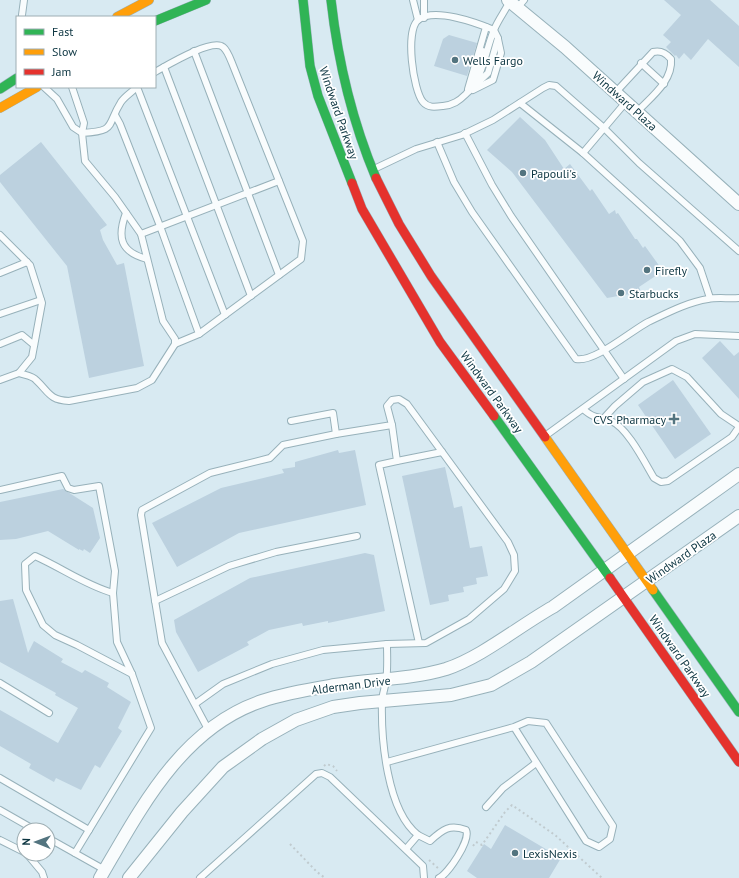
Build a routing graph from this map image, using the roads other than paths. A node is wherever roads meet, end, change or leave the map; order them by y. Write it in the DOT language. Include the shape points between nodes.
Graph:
graph roads {
  1 [pos="24,0"];
  2 [pos="149,0"];
  3 [pos="206,0"];
  4 [pos="303,0"];
  5 [pos="331,0"];
  6 [pos="413,0"];
  7 [pos="424,0"];
  8 [pos="515,2"];
  9 [pos="22,16"];
  10 [pos="119,16"];
  11 [pos="424,18"];
  12 [pos="418,20"];
  13 [pos="156,21"];
  14 [pos="490,28"];
  15 [pos="194,51"];
  16 [pos="641,63"];
  17 [pos="164,67"];
  18 [pos="156,71"];
  19 [pos="16,79"];
  20 [pos="664,84"];
  21 [pos="35,88"];
  22 [pos="45,88"];
  23 [pos="72,88"];
  24 [pos="136,88"];
  25 [pos="137,88"];
  26 [pos="0,89"];
  27 [pos="468,92"];
  28 [pos="615,93"];
  29 [pos="626,102"];
  30 [pos="520,103"];
  31 [pos="0,108"];
  32 [pos="637,112"];
  33 [pos="115,116"];
  34 [pos="604,128"];
  35 [pos="82,133"];
  36 [pos="465,133"];
  37 [pos="437,142"];
  38 [pos="583,153"];
  39 [pos="372,169"];
  40 [pos="279,181"];
  41 [pos="248,192"];
  42 [pos="217,204"];
  43 [pos="739,204"];
  44 [pos="126,213"];
  45 [pos="187,216"];
  46 [pos="160,226"];
  47 [pos="141,234"];
  48 [pos="0,235"];
  49 [pos="739,251"];
  50 [pos="147,259"];
  51 [pos="27,262"];
  52 [pos="0,273"];
  53 [pos="279,275"];
  54 [pos="251,296"];
  55 [pos="710,298"];
  56 [pos="739,298"];
  57 [pos="41,300"];
  58 [pos="0,314"];
  59 [pos="225,315"];
  60 [pos="199,334"];
  61 [pos="739,336"];
  62 [pos="0,344"];
  63 [pos="175,344"];
  64 [pos="34,345"];
  65 [pos="604,350"];
  66 [pos="19,373"];
  67 [pos="624,379"];
  68 [pos="0,380"];
  69 [pos="583,409"];
  70 [pos="603,419"];
  71 [pos="291,421"];
  72 [pos="392,425"];
  73 [pos="739,427"];
  74 [pos="336,434"];
  75 [pos="544,437"];
  76 [pos="442,452"];
  77 [pos="397,461"];
  78 [pos="739,474"];
  79 [pos="0,490"];
  80 [pos="739,516"];
  81 [pos="357,536"];
  82 [pos="627,553"];
  83 [pos="604,570"];
  84 [pos="646,582"];
  85 [pos="113,593"];
  86 [pos="624,598"];
  87 [pos="155,601"];
  88 [pos="419,643"];
  89 [pos="387,644"];
  90 [pos="132,674"];
  91 [pos="386,681"];
  92 [pos="0,683"];
  93 [pos="382,701"];
  94 [pos="195,704"];
  95 [pos="739,712"];
  96 [pos="49,713"];
  97 [pos="514,727"];
  98 [pos="209,731"];
  99 [pos="387,762"];
  100 [pos="536,762"];
  101 [pos="739,762"];
  102 [pos="0,778"];
  103 [pos="486,807"];
  104 [pos="0,810"];
  105 [pos="21,822"];
  106 [pos="89,830"];
  107 [pos="418,835"];
  108 [pos="0,840"];
  109 [pos="56,842"];
  110 [pos="16,848"];
  111 [pos="406,849"];
  112 [pos="75,853"];
  113 [pos="34,862"];
  114 [pos="103,874"];
  115 [pos="44,878"];
  116 [pos="129,878"];
  117 [pos="200,878"];
  118 [pos="424,878"];
  119 [pos="439,878"];
  1 -- 9 [label="lane"];
  2 -- 10 [label="main road"];
  3 -- 13 [label="main road"];
  4 -- 83 [label="main road, Windward Parkway" via="310,66 318,96 362,209 440,342"];
  5 -- 39 [label="main road, Windward Parkway" via="338,53 353,113"];
  6 -- 12 [label="lane"];
  7 -- 11 [label="lane"];
  8 -- 14 [label="lane"];
  8 -- 28 [label="street, Windward Plaza"];
  11 -- 12 [label="lane"];
  11 -- 14 [label="lane" via="446,16 472,21"];
  12 -- 27 [label="lane" via="412,28 411,50 416,91 424,103 431,107 458,102"];
  14 -- 27 [label="lane" via="473,68"];
  14 -- 27 [label="lane" via="482,71"];
  14 -- 27 [label="lane" via="498,38 488,73"];
  15 -- 17 [label="lane"];
  15 -- 40 [label="lane" via="217,44 223,47 232,63"];
  15 -- 41 [label="lane"];
  16 -- 20 [label="lane"];
  16 -- 20 [label="lane" via="653,52 667,54 672,65"];
  16 -- 28 [label="lane"];
  17 -- 18 [label="lane"];
  17 -- 42 [label="lane"];
  19 -- 26 [label="main road"];
  20 -- 32 [label="lane"];
  21 -- 31 [label="main road"];
  22 -- 35 [label="lane" via="57,99 73,127"];
  23 -- 35 [label="lane" via="84,123"];
  24 -- 33 [label="lane" via="122,101"];
  25 -- 45 [label="lane"];
  28 -- 29 [label="street, Windward Plaza"];
  29 -- 32 [label="street, Windward Plaza"];
  29 -- 34 [label="lane"];
  30 -- 34 [label="lane" via="549,85 556,86"];
  30 -- 36 [label="lane"];
  30 -- 38 [label="lane"];
  32 -- 43 [label="street, Windward Plaza"];
  33 -- 35 [label="lane" via="111,125 101,132"];
  33 -- 46 [label="lane"];
  34 -- 38 [label="lane"];
  34 -- 49 [label="lane" via="639,163"];
  35 -- 44 [label="lane" via="85,161"];
  36 -- 37 [label="lane"];
  36 -- 65 [label="lane" via="511,216"];
  37 -- 39 [label="lane"];
  37 -- 65 [label="lane" via="454,182 472,212 576,359 581,360"];
  38 -- 55 [label="lane" via="680,242 700,268"];
  39 -- 75 [label="main road, Windward Parkway" via="404,233 431,276"];
  40 -- 41 [label="lane"];
  40 -- 53 [label="lane" via="303,241 301,259"];
  41 -- 42 [label="lane"];
  41 -- 53 [label="lane"];
  42 -- 45 [label="lane"];
  42 -- 54 [label="lane"];
  44 -- 47 [label="lane"];
  44 -- 50 [label="lane" via="120,230 126,248 134,256"];
  45 -- 46 [label="lane"];
  45 -- 59 [label="lane"];
  46 -- 47 [label="lane"];
  46 -- 60 [label="lane"];
  47 -- 50 [label="lane"];
  48 -- 51 [label="lane"];
  50 -- 63 [label="lane" via="163,321 175,339"];
  51 -- 52 [label="lane"];
  51 -- 57 [label="lane"];
  53 -- 54 [label="lane"];
  54 -- 59 [label="lane"];
  55 -- 56 [label="lane"];
  55 -- 65 [label="lane" via="694,302 648,322"];
  57 -- 58 [label="lane"];
  57 -- 64 [label="lane"];
  59 -- 60 [label="lane"];
  60 -- 63 [label="lane"];
  61 -- 67 [label="lane" via="694,334 676,341"];
  62 -- 64 [label="lane" via="22,335"];
  63 -- 66 [label="lane" via="152,380 137,388 76,400 59,401 48,394 36,378"];
  64 -- 66 [label="lane" via="32,357"];
  65 -- 67 [label="lane"];
  66 -- 68 [label="lane"];
  67 -- 69 [label="lane"];
  69 -- 70 [label="lane" via="594,418"];
  69 -- 75 [label="lane"];
  70 -- 73 [label="lane" via="643,382 672,369 687,377 721,414"];
  70 -- 73 [label="lane" via="622,428 654,478 661,482 668,481 732,437"];
  71 -- 74 [label="lane" via="333,413"];
  72 -- 74 [label="lane"];
  72 -- 76 [label="lane" via="388,406 392,400 399,399 407,404"];
  72 -- 77 [label="lane"];
  74 -- 87 [label="lane" via="283,445 270,458 210,473 142,510 140,515"];
  75 -- 82 [label="main road, Windward Parkway"];
  76 -- 77 [label="lane"];
  76 -- 88 [label="lane" via="508,542 514,555 515,571 504,589 469,619 426,643"];
  77 -- 88 [label="lane" via="379,465"];
  78 -- 82 [label="street"];
  79 -- 85 [label="lane" via="62,476 68,488 74,490 99,486 115,571"];
  80 -- 84 [label="street, Windward Plaza"];
  81 -- 87 [label="lane" via="276,552 229,566"];
  82 -- 83 [label="street, Alderman Drive"];
  82 -- 84 [label="main road, Windward Parkway"];
  83 -- 86 [label="main road, Windward Parkway"];
  83 -- 91 [label="street, Alderman Drive" via="488,649 446,668"];
  84 -- 86 [label="street, Windward Plaza"];
  84 -- 95 [label="main road, Windward Parkway"];
  85 -- 90 [label="lane" via="117,642"];
  85 -- 90 [label="lane" via="96,588 35,556 25,564 26,590 43,626 55,635"];
  86 -- 93 [label="street, Alderman Drive" via="531,662 491,685 451,695"];
  86 -- 101 [label="main road, Windward Parkway"];
  87 -- 94 [label="lane" via="162,643"];
  88 -- 89 [label="lane"];
  89 -- 91 [label="lane"];
  89 -- 94 [label="lane" via="323,650 272,664 223,684"];
  90 -- 106 [label="lane" via="150,728"];
  91 -- 93 [label="lane"];
  91 -- 98 [label="street, Alderman Drive" via="337,684 261,701"];
  92 -- 96 [label="lane"];
  93 -- 99 [label="lane"];
  93 -- 116 [label="street, Alderman Drive" via="333,707 296,720 262,739 223,767 182,812"];
  94 -- 98 [label="lane"];
  97 -- 99 [label="lane"];
  97 -- 100 [label="lane"];
  97 -- 100 [label="lane" via="528,721 546,723 613,826 610,839 599,847 586,841"];
  98 -- 114 [label="street, Alderman Drive" via="192,745 157,783"];
  99 -- 107 [label="lane" via="390,787 396,803 411,830"];
  100 -- 103 [label="lane" via="503,788"];
  102 -- 106 [label="lane"];
  104 -- 105 [label="lane"];
  106 -- 112 [label="lane"];
  107 -- 111 [label="lane"];
  107 -- 119 [label="lane" via="430,841 439,832 448,828 456,826 466,830 468,836 461,850 445,874"];
  108 -- 110 [label="lane"];
  109 -- 112 [label="lane"];
  111 -- 117 [label="lane" via="330,777 322,773 316,774"];
  111 -- 118 [label="lane" via="423,866"];
  112 -- 114 [label="lane"];
  113 -- 115 [label="lane"];
}
